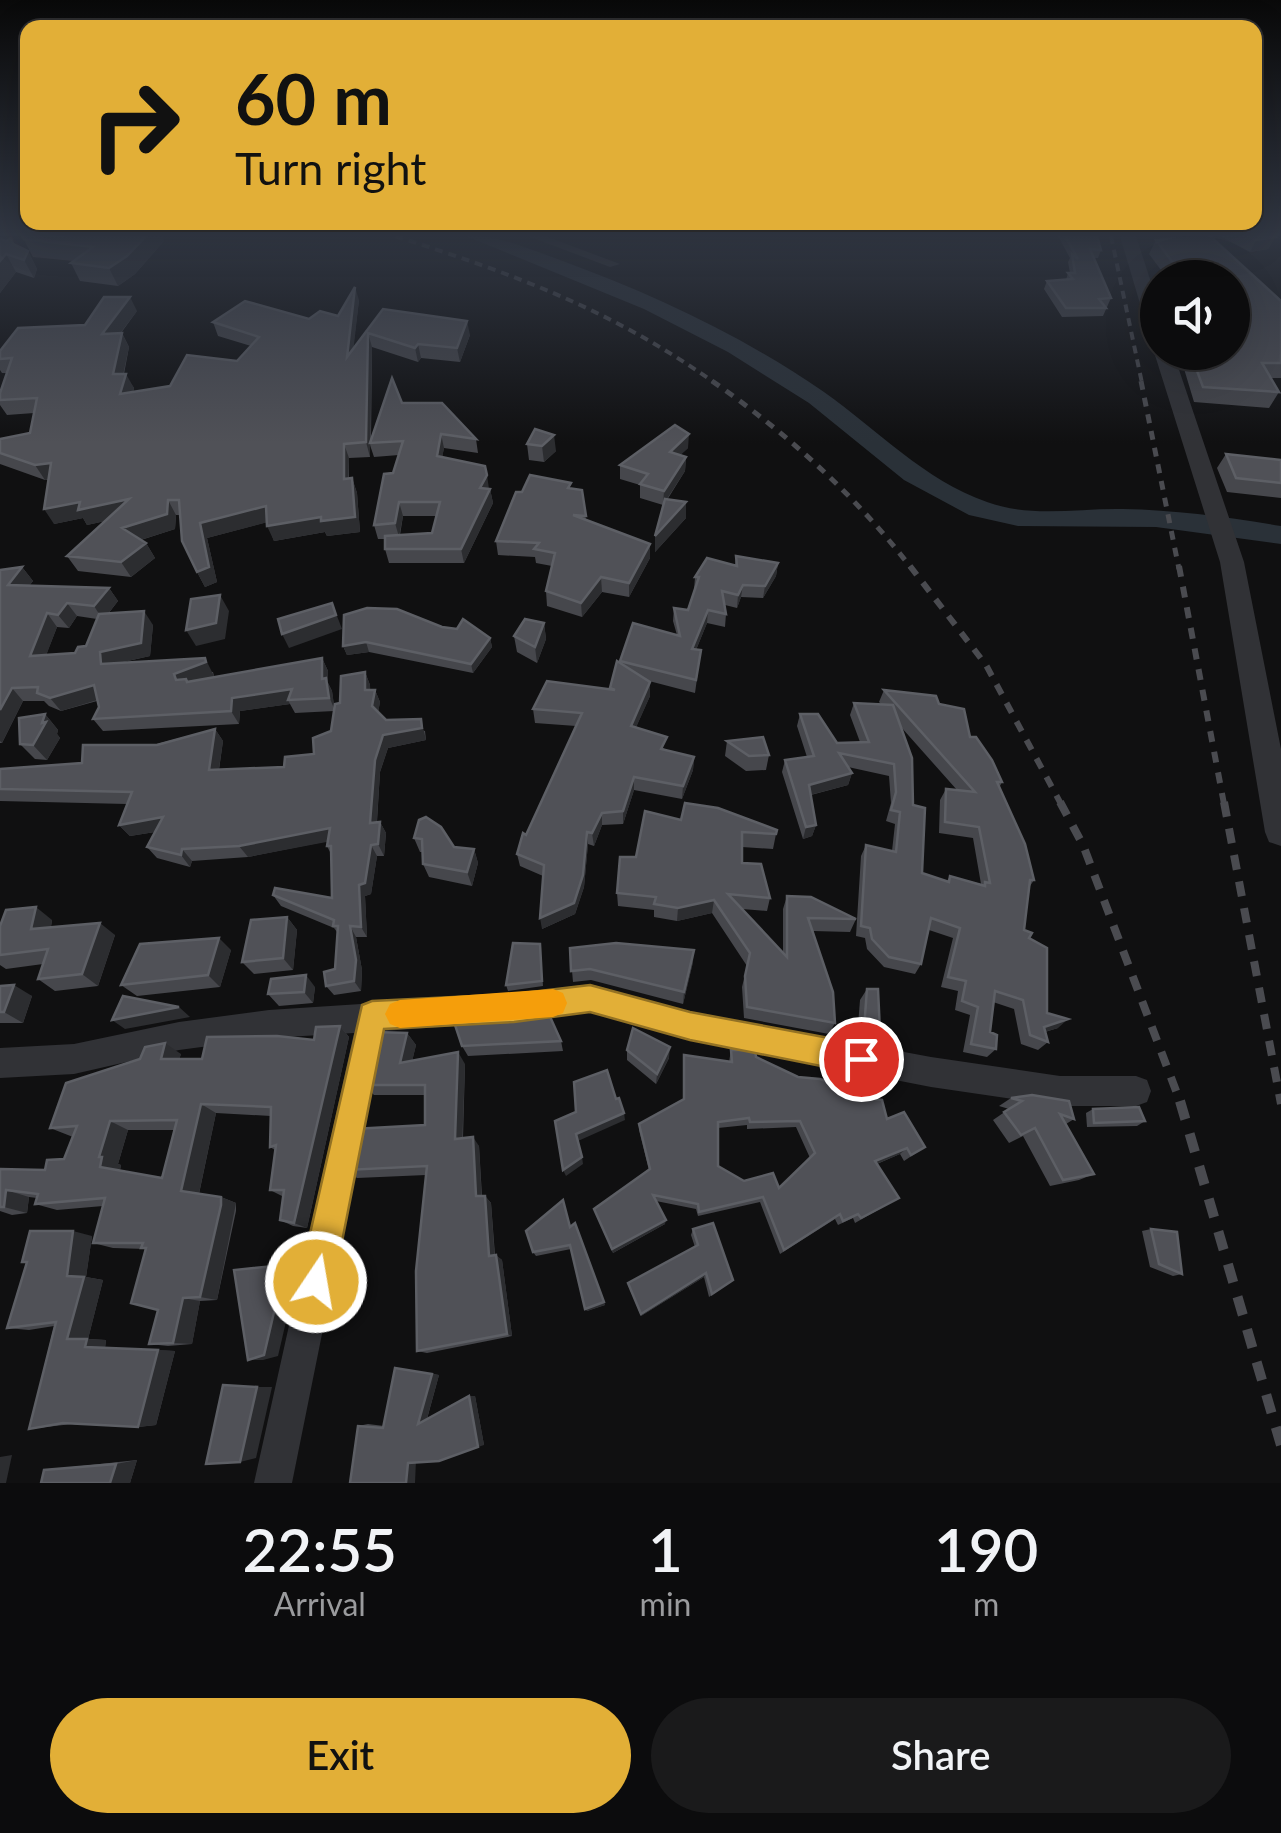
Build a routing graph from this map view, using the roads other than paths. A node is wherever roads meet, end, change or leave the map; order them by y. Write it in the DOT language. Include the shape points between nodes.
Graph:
graph roads {
  1 [pos="1168,370"];
  2 [pos="1281,832"];
  3 [pos="372,1016"];
  4 [pos="0,1063"];
  5 [pos="1136,1092"];
  6 [pos="273,1483"];
  1 -- 2 [label="street" via="1232,562"];
  3 -- 4 [label="street" via="179,1036 74,1059"];
  3 -- 5 [label="street" via="590,998 690,1026 914,1069 1060,1092"];
  3 -- 6 [label="street"];
}
